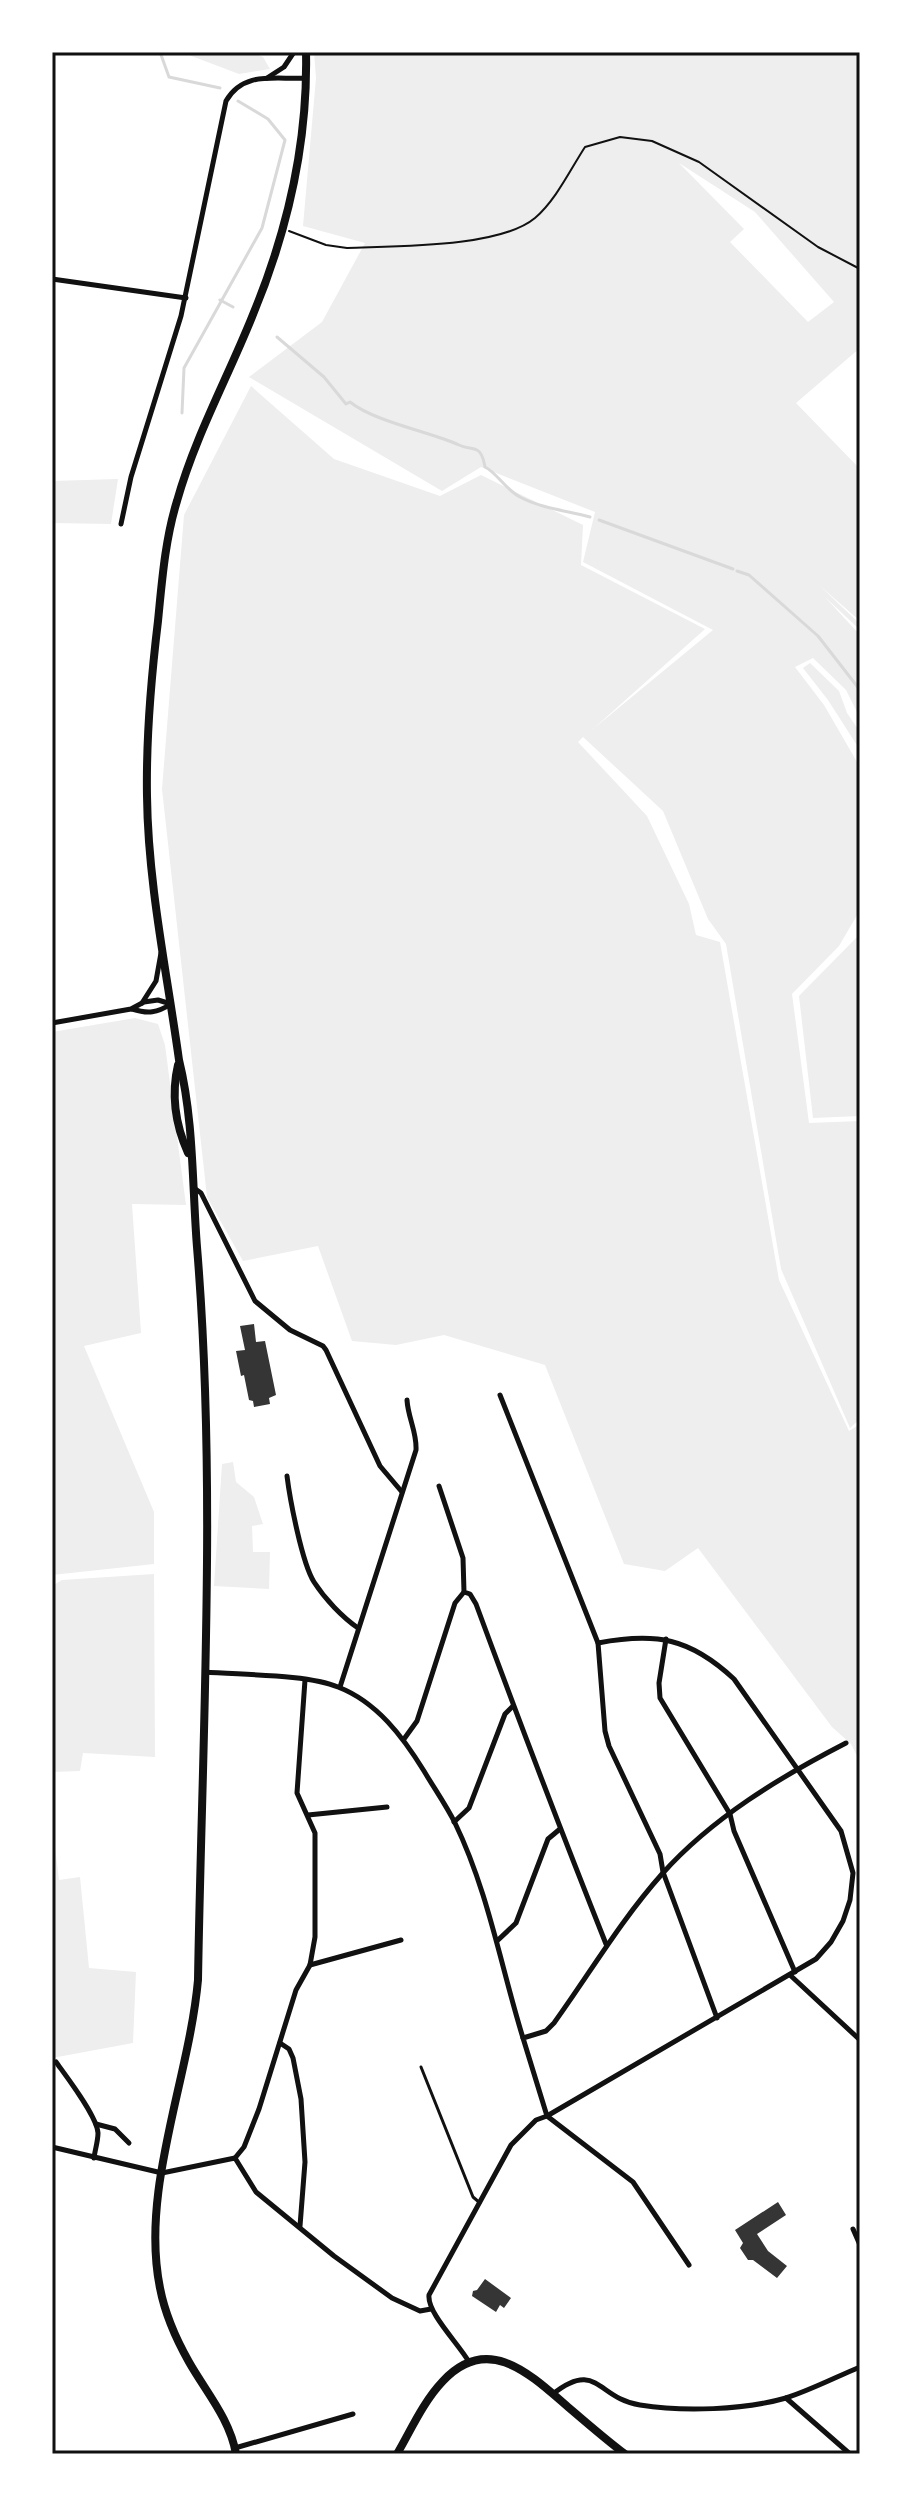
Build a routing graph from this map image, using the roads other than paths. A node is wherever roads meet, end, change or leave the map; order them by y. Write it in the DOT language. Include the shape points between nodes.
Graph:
graph roads {
  1 [pos="294,52"];
  2 [pos="306,52"];
  3 [pos="267,78"];
  4 [pos="306,78"];
  5 [pos="52,279"];
  6 [pos="186,298"];
  7 [pos="121,524"];
  8 [pos="162,944"];
  9 [pos="141,1004"];
  10 [pos="171,1004"];
  11 [pos="131,1009"];
  12 [pos="52,1023"];
  13 [pos="193,1187"];
  14 [pos="500,1395"];
  15 [pos="407,1400"];
  16 [pos="287,1476"];
  17 [pos="439,1486"];
  18 [pos="402,1492"];
  19 [pos="464,1592"];
  20 [pos="358,1628"];
  21 [pos="666,1639"];
  22 [pos="598,1643"];
  23 [pos="204,1672"];
  24 [pos="305,1680"];
  25 [pos="340,1687"];
  26 [pos="513,1706"];
  27 [pos="404,1739"];
  28 [pos="846,1743"];
  29 [pos="798,1768"];
  30 [pos="387,1807"];
  31 [pos="730,1814"];
  32 [pos="308,1815"];
  33 [pos="454,1822"];
  34 [pos="560,1829"];
  35 [pos="663,1872"];
  36 [pos="401,1940"];
  37 [pos="497,1941"];
  38 [pos="606,1944"];
  39 [pos="310,1965"];
  40 [pos="792,1973"];
  41 [pos="717,2018"];
  42 [pos="523,2038"];
  43 [pos="860,2040"];
  44 [pos="279,2043"];
  45 [pos="56,2062"];
  46 [pos="421,2067"];
  47 [pos="547,2116"];
  48 [pos="96,2124"];
  49 [pos="129,2143"];
  50 [pos="52,2147"];
  51 [pos="94,2158"];
  52 [pos="235,2158"];
  53 [pos="162,2173"];
  54 [pos="481,2204"];
  55 [pos="300,2227"];
  56 [pos="853,2229"];
  57 [pos="860,2245"];
  58 [pos="689,2265"];
  59 [pos="431,2309"];
  60 [pos="469,2362"];
  61 [pos="860,2367"];
  62 [pos="553,2394"];
  63 [pos="786,2398"];
  64 [pos="353,2414"];
  65 [pos="235,2451"];
  66 [pos="397,2454"];
  67 [pos="625,2454"];
  68 [pos="850,2454"];
  1 -- 3 [label="street"];
  2 -- 4 [label="main road"];
  3 -- 4 [label="street"];
  3 -- 6 [label="street" via="244,82 226,101"];
  4 -- 8 [label="main road" via="303,130 285,229 186,472 167,545 153,660 147,797"];
  5 -- 6 [label="street"];
  6 -- 7 [label="street"];
  8 -- 9 [label="street" via="156,981"];
  8 -- 10 [label="main road"];
  9 -- 10 [label="street"];
  9 -- 11 [label="street"];
  10 -- 11 [label="street" via="159,1012"];
  10 -- 13 [label="main road" via="179,1060 176,1111"];
  11 -- 12 [label="street"];
  13 -- 18 [label="street" via="201,1193 255,1301 290,1330 323,1346 380,1466"];
  13 -- 23 [label="main road" via="208,1449"];
  14 -- 22 [label="street"];
  15 -- 18 [label="street" via="416,1450"];
  16 -- 20 [label="street" via="311,1575"];
  17 -- 19 [label="street" via="463,1558"];
  18 -- 20 [label="street"];
  19 -- 26 [label="street" via="476,1604"];
  19 -- 27 [label="street" via="455,1603 417,1721"];
  20 -- 25 [label="street"];
  21 -- 22 [label="street"];
  21 -- 29 [label="street" via="715,1661 734,1679"];
  21 -- 31 [label="street" via="660,1698"];
  22 -- 35 [label="street" via="609,1746 660,1854"];
  23 -- 24 [label="street"];
  23 -- 53 [label="main road" via="198,1980"];
  24 -- 25 [label="street"];
  24 -- 32 [label="street" via="297,1793"];
  25 -- 27 [label="street"];
  26 -- 33 [label="street" via="505,1714 469,1808"];
  26 -- 34 [label="street"];
  27 -- 33 [label="street"];
  28 -- 29 [label="street"];
  29 -- 31 [label="street"];
  29 -- 40 [label="street" via="841,1831 853,1873 850,1900 831,1942"];
  30 -- 32 [label="street"];
  31 -- 35 [label="street"];
  31 -- 40 [label="street"];
  32 -- 39 [label="street" via="315,1833 317,1902"];
  33 -- 37 [label="street"];
  34 -- 37 [label="street" via="548,1839 516,1923"];
  34 -- 38 [label="street"];
  35 -- 38 [label="street"];
  35 -- 41 [label="street"];
  36 -- 39 [label="street"];
  37 -- 42 [label="street"];
  38 -- 42 [label="street" via="554,2023"];
  39 -- 44 [label="street"];
  40 -- 41 [label="street"];
  40 -- 43 [label="street"];
  41 -- 47 [label="street"];
  42 -- 47 [label="street"];
  44 -- 52 [label="street" via="259,2109"];
  44 -- 55 [label="street" via="293,2058 301,2099 305,2162"];
  45 -- 48 [label="street"];
  46 -- 54 [label="lane" via="473,2197"];
  47 -- 54 [label="street" via="511,2145"];
  47 -- 58 [label="street" via="633,2182"];
  48 -- 49 [label="street" via="115,2129"];
  48 -- 51 [label="street"];
  50 -- 51 [label="street"];
  51 -- 53 [label="street"];
  52 -- 53 [label="street"];
  52 -- 55 [label="street" via="256,2192"];
  53 -- 65 [label="main road" via="155,2239 160,2289 177,2340 225,2421"];
  54 -- 59 [label="street" via="431,2288"];
  55 -- 59 [label="street" via="392,2298 420,2311"];
  56 -- 57 [label="street"];
  59 -- 60 [label="street"];
  60 -- 62 [label="main road" via="510,2363"];
  60 -- 66 [label="main road" via="426,2397"];
  61 -- 63 [label="street"];
  62 -- 63 [label="street" via="578,2378 640,2405 729,2407"];
  62 -- 67 [label="main road"];
  63 -- 68 [label="street"];
  64 -- 65 [label="street"];
}
